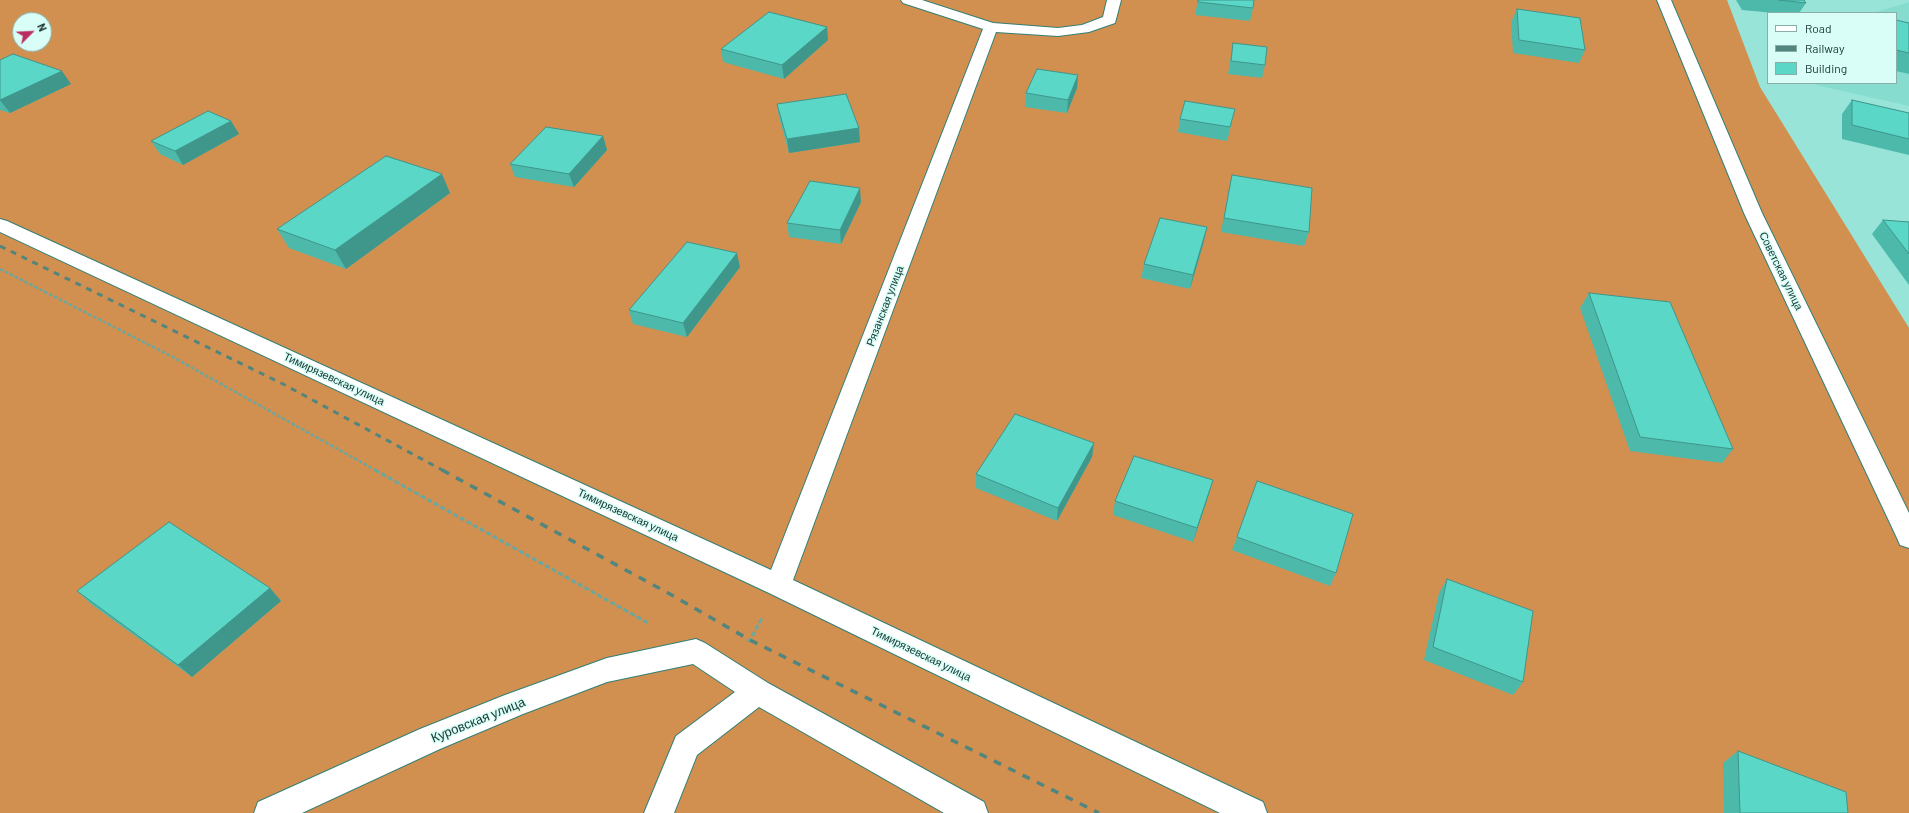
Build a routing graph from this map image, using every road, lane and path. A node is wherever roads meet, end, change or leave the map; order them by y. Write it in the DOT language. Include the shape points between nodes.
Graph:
graph roads {
  1 [pos="908,0"];
  2 [pos="1114,0"];
  3 [pos="1664,0"];
  4 [pos="991,27"];
  5 [pos="0,225"];
  6 [pos="0,269"];
  7 [pos="1909,538"];
  8 [pos="778,585"];
  9 [pos="696,651"];
  10 [pos="758,692"];
  11 [pos="269,813"];
  12 [pos="659,813"];
  13 [pos="973,813"];
  14 [pos="1252,813"];
  1 -- 4 [label="street"];
  2 -- 4 [label="street" via="1110,20 1084,29 1058,32"];
  3 -- 7 [label="street, Советская улица" via="1754,213"];
  4 -- 8 [label="street, Рязанская улица"];
  5 -- 8 [label="street, Тимирязевская улица"];
  6 -- 9 [label="path" via="171,356"];
  8 -- 9 [label="path" via="750,640"];
  8 -- 14 [label="street, Тимирязевская улица"];
  9 -- 10 [label="street"];
  9 -- 11 [label="street, Куровская улица" via="607,670 515,704 430,739"];
  10 -- 12 [label="street" via="686,746"];
  10 -- 13 [label="street"];
}
